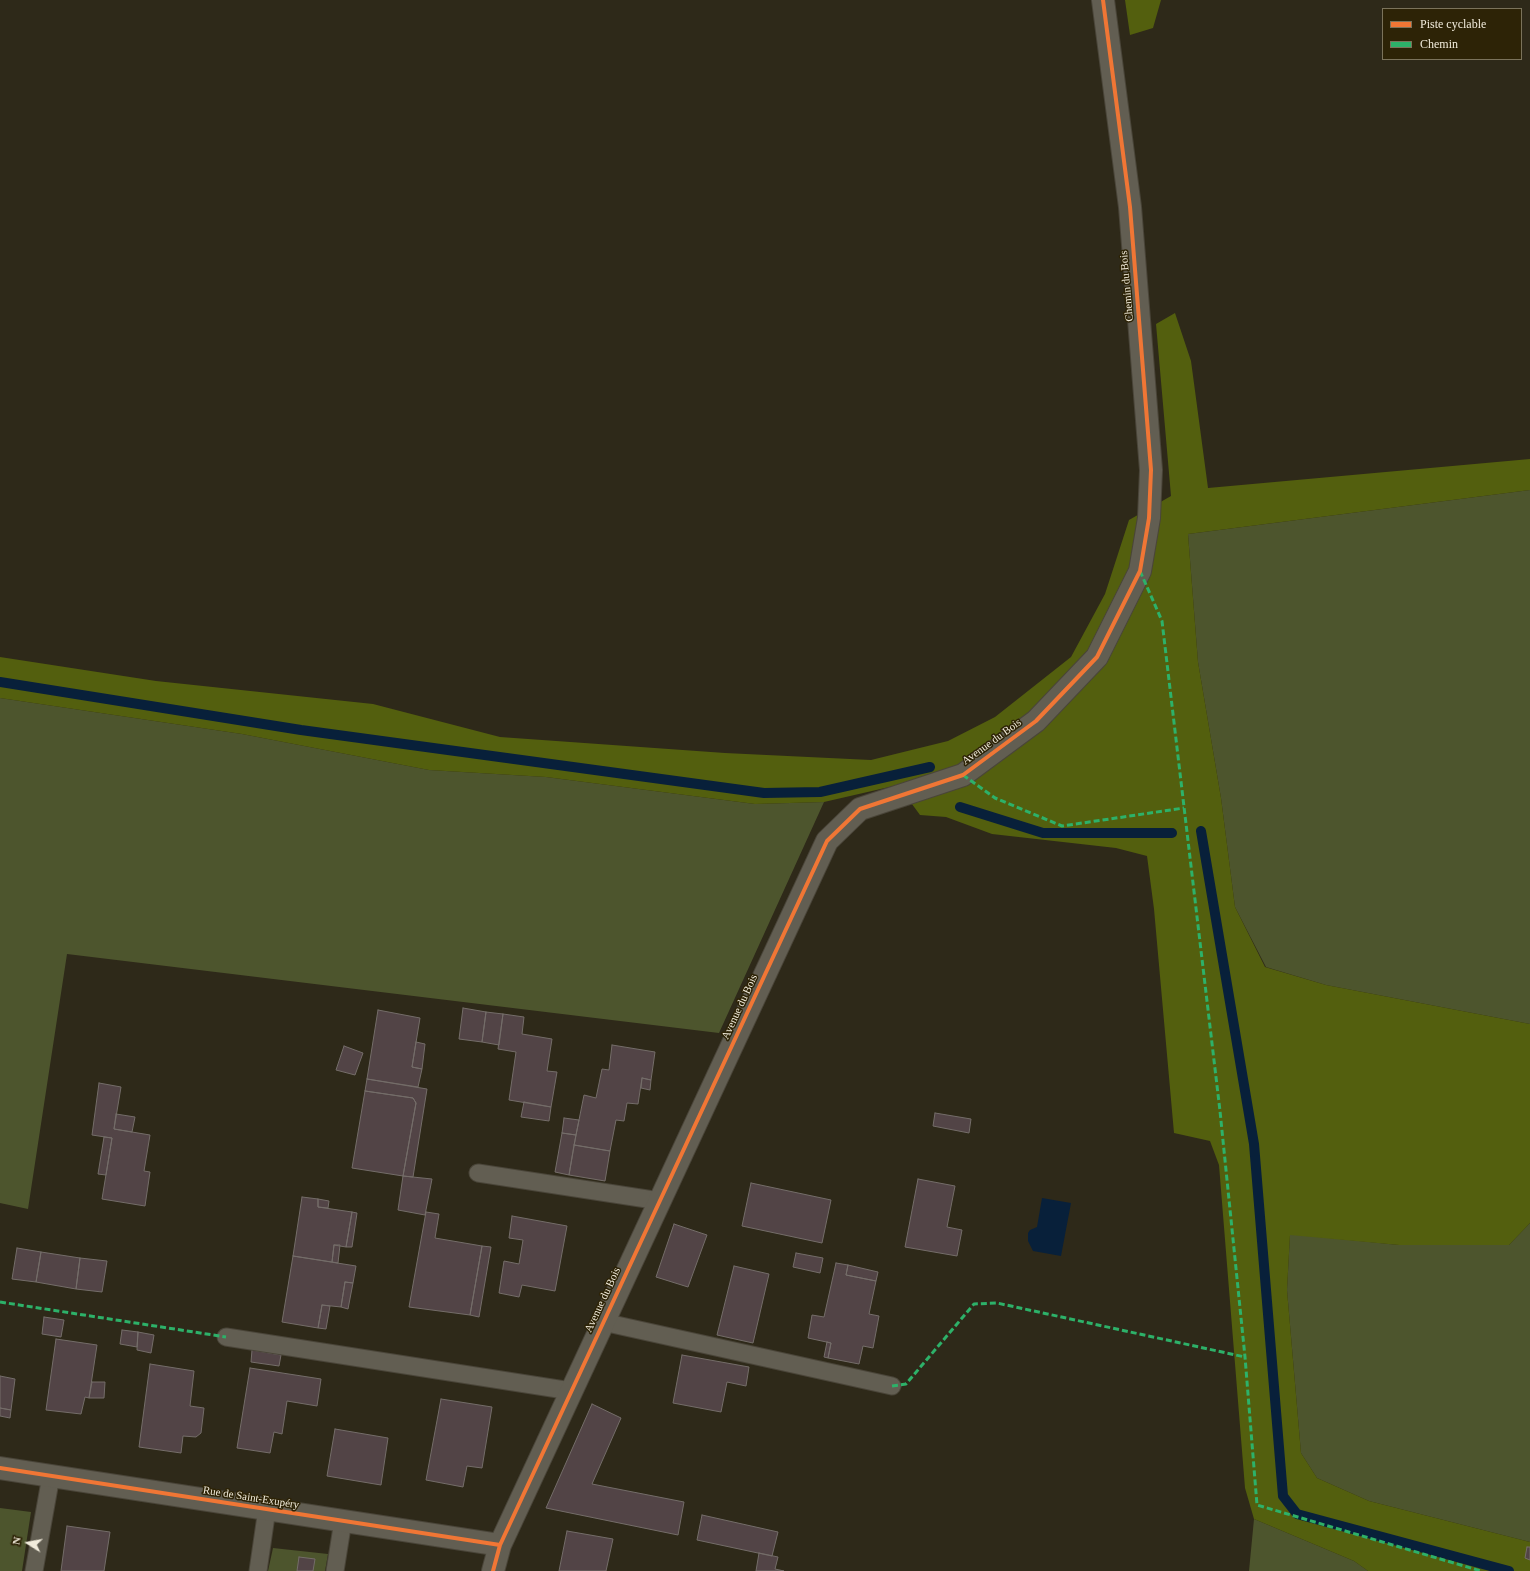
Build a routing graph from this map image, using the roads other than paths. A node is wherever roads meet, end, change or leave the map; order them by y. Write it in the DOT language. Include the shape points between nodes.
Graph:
graph roads {
  1 [pos="1103,0"];
  2 [pos="1140,571"];
  3 [pos="478,1173"];
  4 [pos="660,1201"];
  5 [pos="603,1322"];
  6 [pos="226,1337"];
  7 [pos="892,1386"];
  8 [pos="571,1391"];
  9 [pos="0,1468"];
  10 [pos="51,1476"];
  11 [pos="267,1509"];
  12 [pos="343,1521"];
  13 [pos="500,1545"];
  14 [pos="34,1571"];
  15 [pos="258,1571"];
  16 [pos="335,1571"];
  17 [pos="493,1571"];
  1 -- 2 [label="street, Chemin du Bois" via="1130,207 1151,470 1149,518"];
  2 -- 4 [label="street, Avenue du Bois" via="1097,657 1036,721 962,775 860,809 827,841"];
  3 -- 4 [label="lane"];
  4 -- 5 [label="street, Avenue du Bois"];
  5 -- 7 [label="lane"];
  5 -- 8 [label="street, Avenue du Bois"];
  6 -- 8 [label="lane"];
  8 -- 13 [label="street, Avenue du Bois"];
  9 -- 10 [label="street, Rue de Saint-Exupéry"];
  10 -- 11 [label="street, Rue de Saint-Exupéry"];
  10 -- 14 [label="lane"];
  11 -- 12 [label="street, Rue de Saint-Exupéry"];
  11 -- 15 [label="lane"];
  12 -- 13 [label="street, Rue de Saint-Exupéry"];
  12 -- 16 [label="lane"];
  13 -- 17 [label="street, Avenue du Bois"];
}
